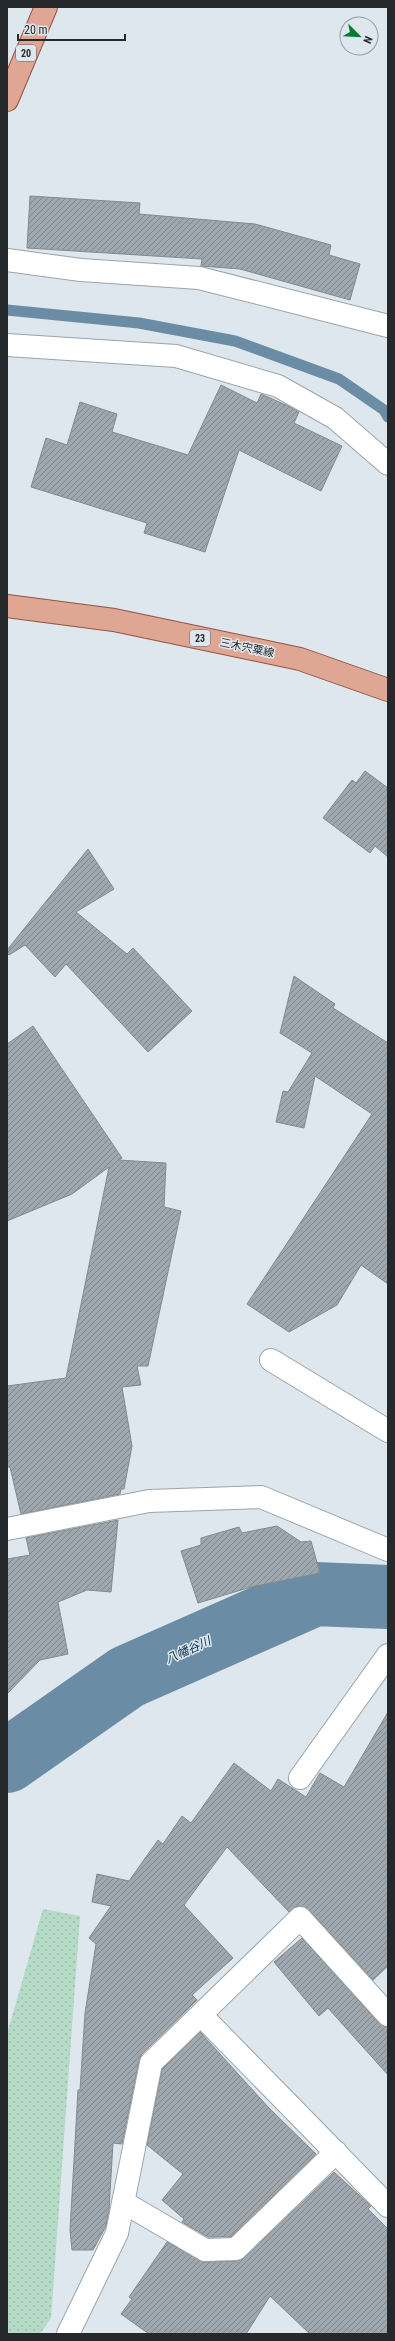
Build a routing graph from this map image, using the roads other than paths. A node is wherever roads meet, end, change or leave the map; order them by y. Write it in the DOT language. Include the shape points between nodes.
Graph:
graph roads {
  1 [pos="46,7"];
  2 [pos="7,100"];
  3 [pos="7,260"];
  4 [pos="388,326"];
  5 [pos="7,345"];
  6 [pos="388,464"];
  7 [pos="7,606"];
  8 [pos="388,690"];
  9 [pos="271,1360"];
  10 [pos="388,1430"];
  11 [pos="7,1529"];
  12 [pos="388,1550"];
  13 [pos="388,1655"];
  14 [pos="300,1778"];
  15 [pos="201,2015"];
  16 [pos="388,2015"];
  17 [pos="336,2152"];
  18 [pos="123,2202"];
  19 [pos="388,2206"];
  20 [pos="68,2334"];
  1 -- 2 [label="main road, 20"];
  3 -- 4 [label="street" via="81,270 199,278"];
  5 -- 6 [label="street" via="176,356 278,386 335,418"];
  7 -- 8 [label="main road, 三木宍粟線 / 23" via="114,620 300,659"];
  9 -- 10 [label="street"];
  11 -- 12 [label="street" via="149,1501 261,1497"];
  13 -- 14 [label="street"];
  15 -- 16 [label="street" via="300,1918"];
  15 -- 17 [label="street"];
  15 -- 18 [label="street" via="151,2063"];
  17 -- 18 [label="street" via="236,2249 206,2250"];
  17 -- 19 [label="street"];
  18 -- 20 [label="street" via="117,2233"];
}
